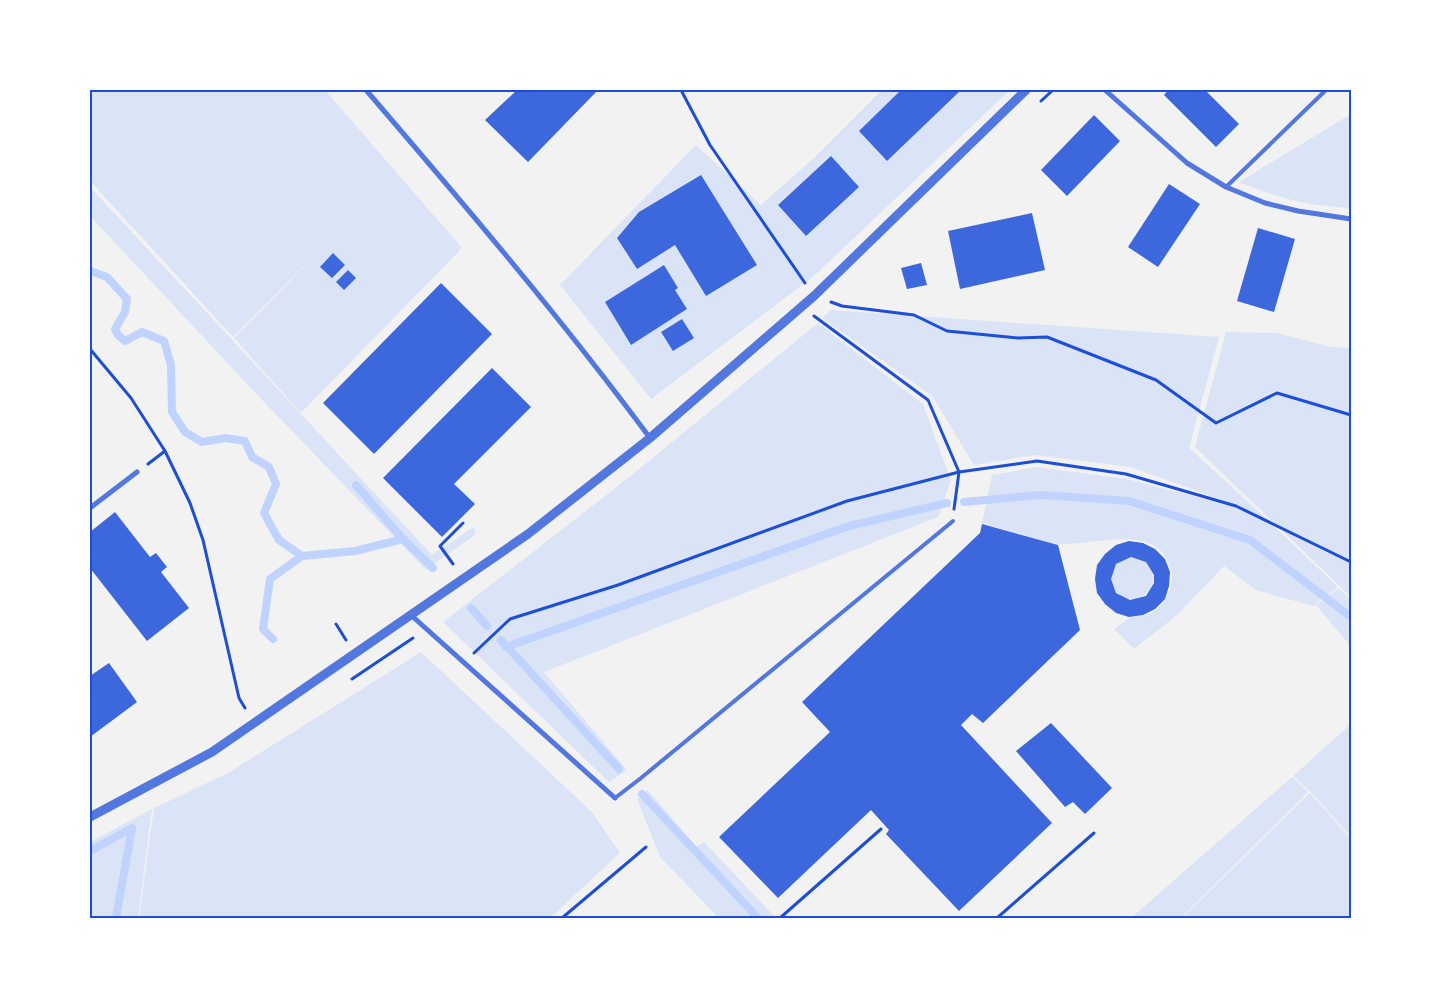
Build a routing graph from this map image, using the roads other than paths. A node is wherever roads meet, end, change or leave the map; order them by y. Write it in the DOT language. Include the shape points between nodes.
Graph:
graph roads {
  1 [pos="366,90"];
  2 [pos="1026,90"];
  3 [pos="1105,90"];
  4 [pos="1326,90"];
  5 [pos="1226,187"];
  6 [pos="1351,219"];
  7 [pos="650,438"];
  8 [pos="137,472"];
  9 [pos="90,508"];
  10 [pos="953,521"];
  11 [pos="412,616"];
  12 [pos="614,798"];
  13 [pos="90,817"];
  1 -- 7 [label="street" via="463,204"];
  2 -- 7 [label="street" via="814,296"];
  3 -- 5 [label="street" via="1187,163"];
  4 -- 5 [label="lane"];
  5 -- 6 [label="street" via="1265,203"];
  7 -- 11 [label="street" via="528,534"];
  8 -- 9 [label="street"];
  10 -- 12 [label="lane"];
  11 -- 12 [label="street"];
  11 -- 13 [label="street" via="212,752"];
}
